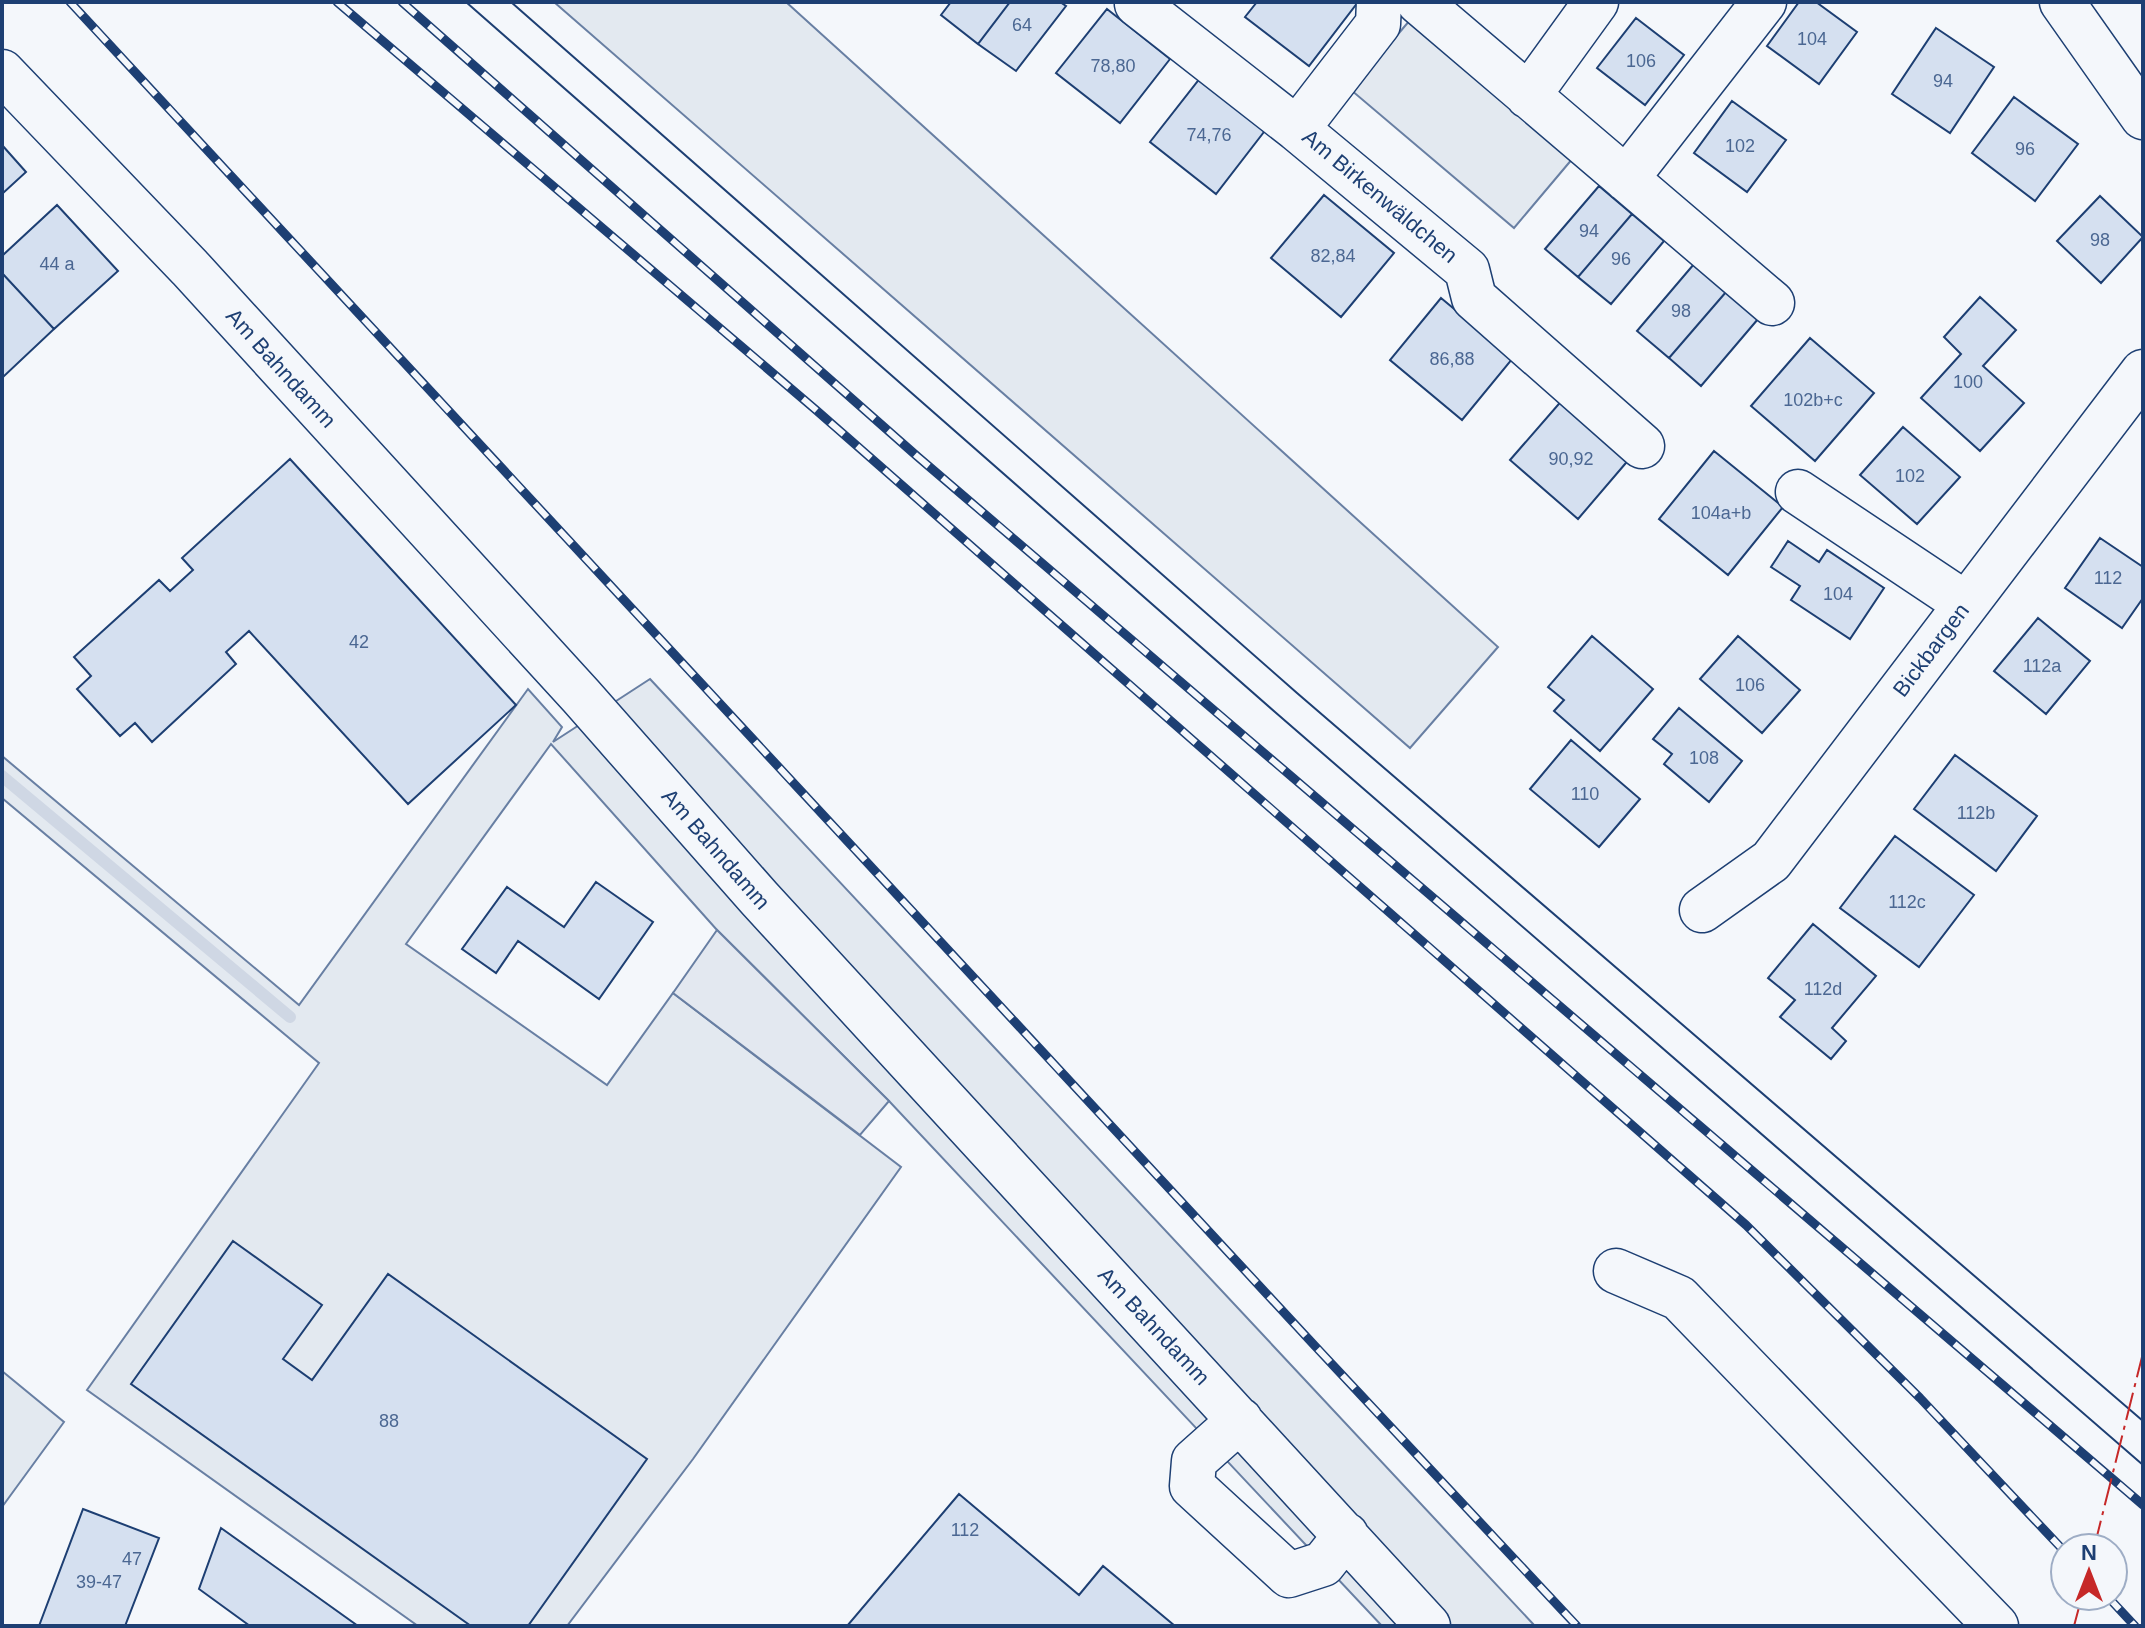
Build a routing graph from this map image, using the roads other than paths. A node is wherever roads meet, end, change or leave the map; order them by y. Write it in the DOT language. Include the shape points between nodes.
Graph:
graph roads {
  1 [pos="1379,2"];
  2 [pos="1419,2"];
  3 [pos="1596,2"];
  4 [pos="1764,2"];
  5 [pos="2062,2"];
  6 [pos="1137,4"];
  7 [pos="2,72"];
  8 [pos="1528,96"];
  9 [pos="2143,117"];
  10 [pos="1297,129"];
  11 [pos="1626,179"];
  12 [pos="1772,303"];
  13 [pos="2143,372"];
  14 [pos="1642,446"];
  15 [pos="1798,492"];
  16 [pos="1966,604"];
  17 [pos="1702,910"];
  18 [pos="1616,1271"];
  19 [pos="1240,1420"];
  20 [pos="1346,1535"];
  21 [pos="1428,1626"];
  22 [pos="1996,1626"];
  1 -- 10 [label="street, Am Birkenwäldchen" via="1378,24"];
  2 -- 8 [label="street"];
  3 -- 8 [label="street"];
  4 -- 11 [label="street"];
  5 -- 9 [label="street"];
  6 -- 10 [label="street"];
  7 -- 19 [label="street, Am Bahndamm" via="190,268"];
  8 -- 11 [label="street"];
  10 -- 14 [label="street, Am Birkenwäldchen" via="1467,270 1474,298"];
  11 -- 12 [label="street"];
  13 -- 16 [label="street, Bickbargen"];
  15 -- 16 [label="street"];
  16 -- 17 [label="street, Bickbargen" via="1771,861"];
  18 -- 22 [label="street" via="1679,1298"];
  19 -- 20 [label="street, Am Bahndamm"];
  19 -- 20 [label="street" via="1194,1461 1192,1486 1289,1575 1323,1564"];
  20 -- 21 [label="street, Am Bahndamm"];
}
